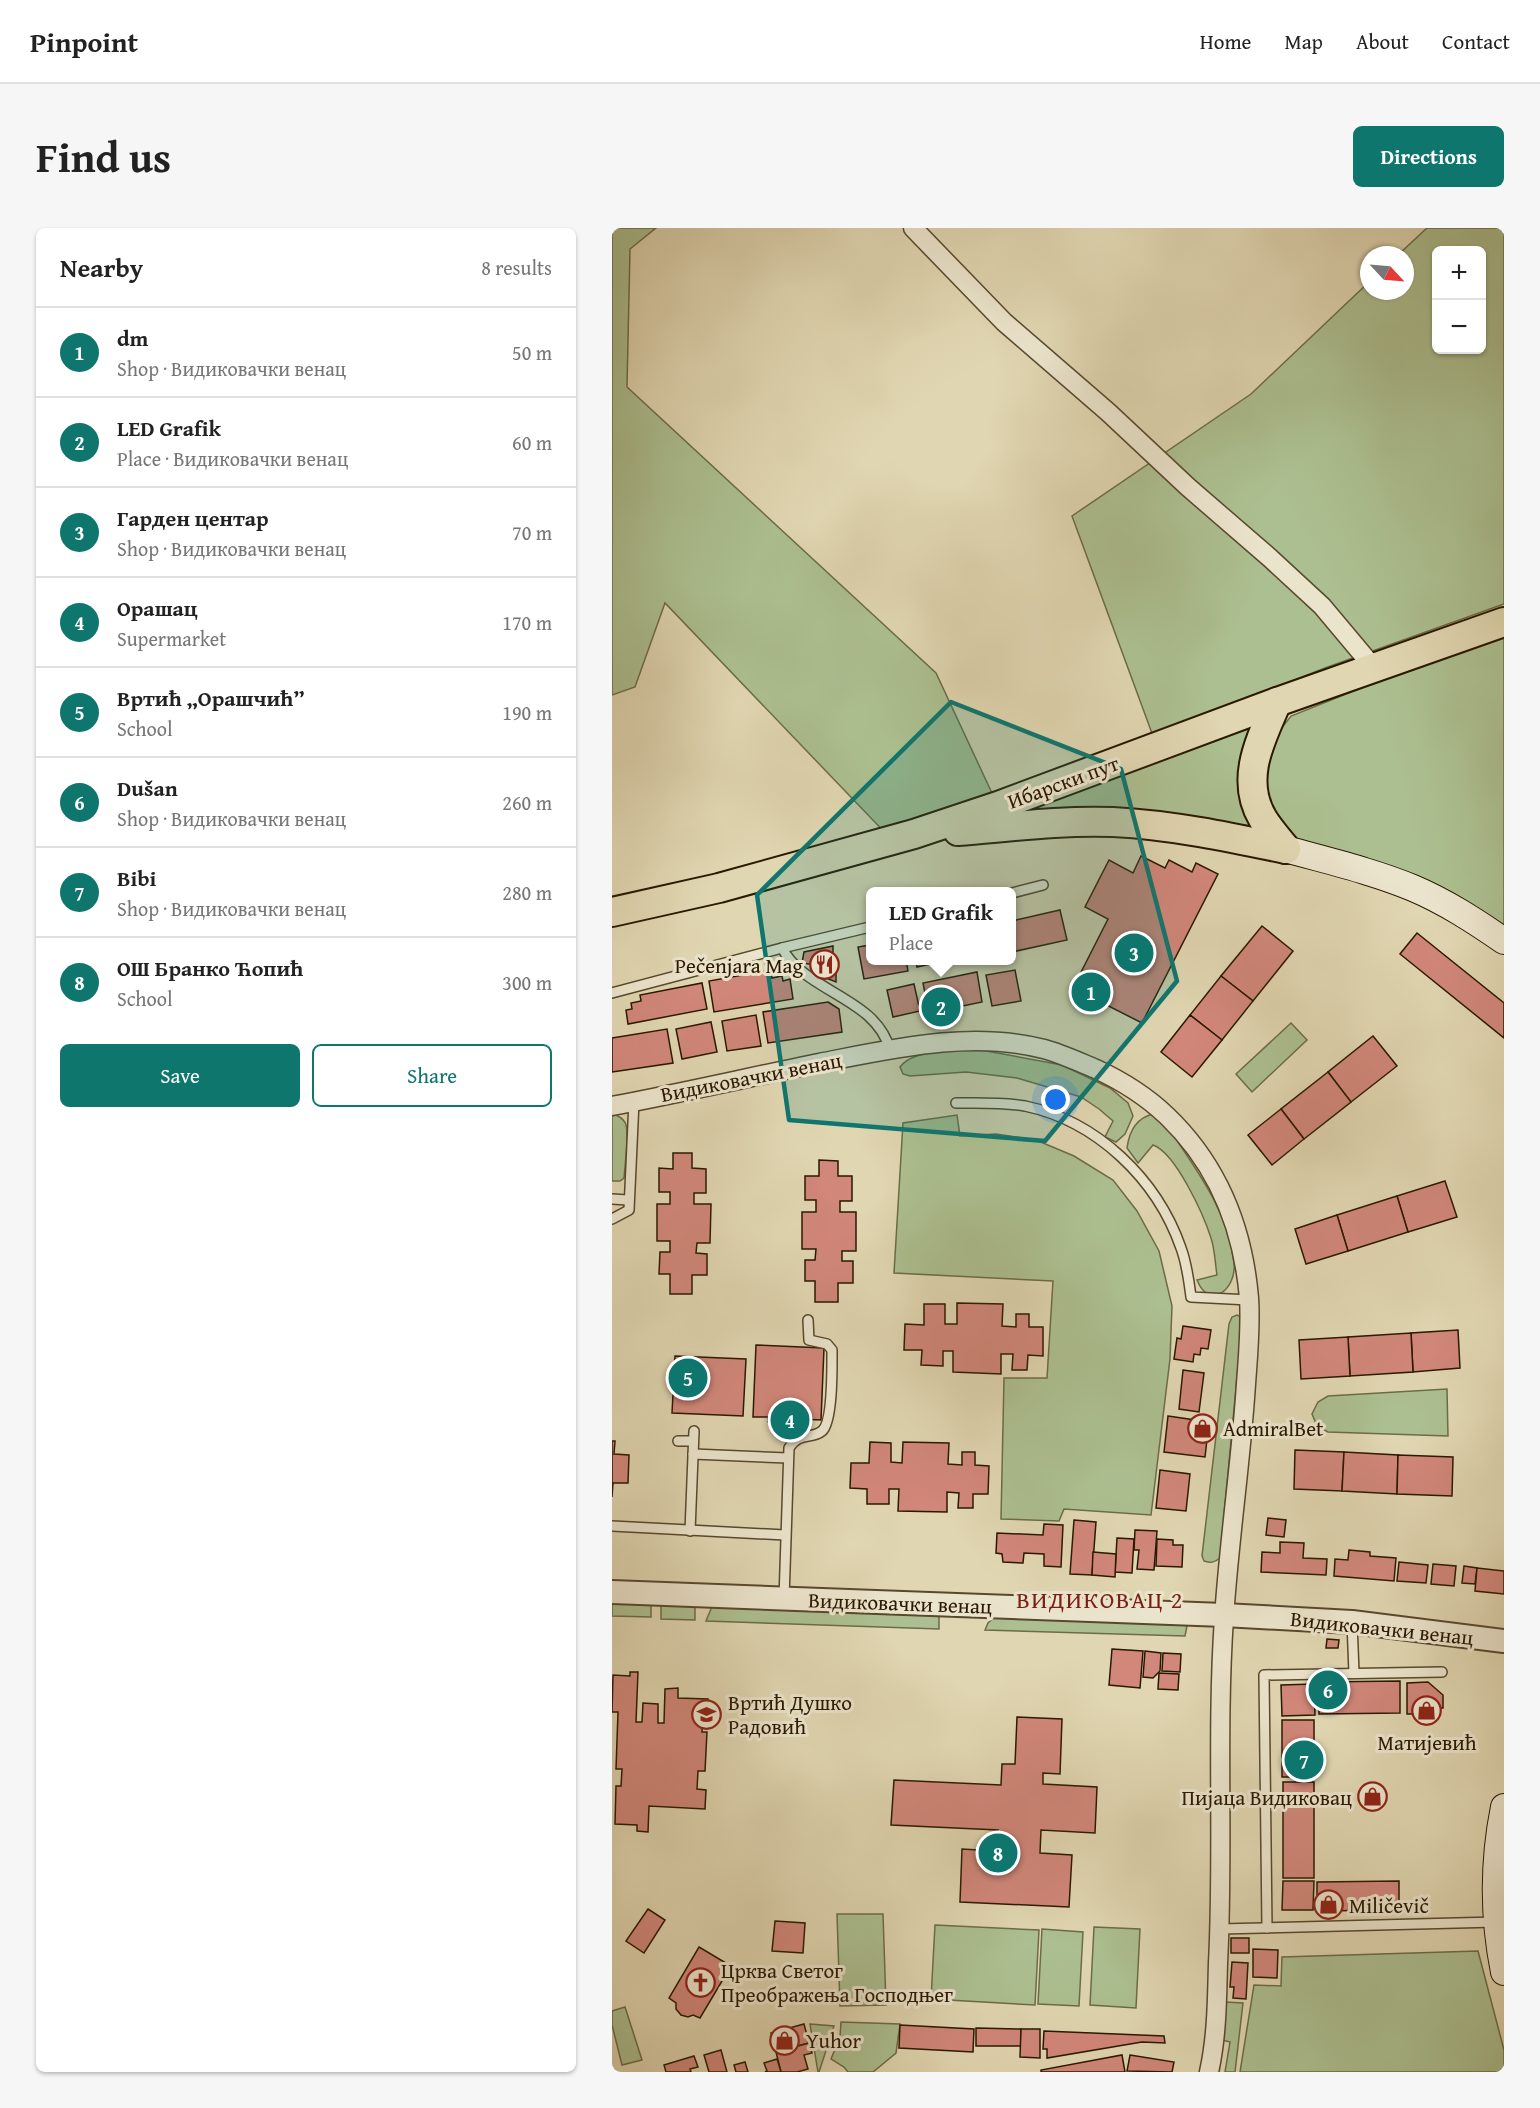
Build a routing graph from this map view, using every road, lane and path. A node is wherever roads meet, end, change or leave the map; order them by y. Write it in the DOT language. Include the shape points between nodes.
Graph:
graph roads {
  1 [pos="913,228"];
  2 [pos="1504,622"];
  3 [pos="1374,668"];
  4 [pos="1277,702"];
  5 [pos="914,834"];
  6 [pos="1286,849"];
  7 [pos="1043,885"];
  8 [pos="1016,892"];
  9 [pos="612,912"];
  10 [pos="866,928"];
  11 [pos="1504,941"];
  12 [pos="782,948"];
  13 [pos="613,995"];
  14 [pos="890,1050"];
  15 [pos="634,1101"];
  16 [pos="956,1102"];
  17 [pos="612,1106"];
  18 [pos="612,1199"];
  19 [pos="628,1200"];
  20 [pos="612,1219"];
  21 [pos="1249,1300"];
  22 [pos="808,1320"];
  23 [pos="694,1431"];
  24 [pos="678,1441"];
  25 [pos="693,1442"];
  26 [pos="693,1454"];
  27 [pos="788,1458"];
  28 [pos="612,1526"];
  29 [pos="690,1531"];
  30 [pos="785,1535"];
  31 [pos="612,1592"];
  32 [pos="783,1599"];
  33 [pos="1224,1615"];
  34 [pos="1352,1622"];
  35 [pos="1504,1641"];
  36 [pos="1442,1672"];
  37 [pos="1354,1673"];
  38 [pos="1504,1807"];
  39 [pos="1496,1922"];
  40 [pos="1267,1928"];
  41 [pos="1220,1929"];
  42 [pos="1504,1972"];
  43 [pos="1209,2072"];
  1 -- 3 [label="street" via="1004,322 1322,606"];
  2 -- 3 [label="main road, Ибарски пут"];
  3 -- 4 [label="main road, Ибарски пут"];
  4 -- 5 [label="main road, Ибарски пут" via="998,807"];
  4 -- 6 [label="main road" via="1256,752 1252,788 1262,817"];
  5 -- 6 [label="main road" via="1112,822 1189,830"];
  5 -- 9 [label="main road, Ибарски пут" via="719,888"];
  6 -- 11 [label="main road" via="1411,888 1444,903"];
  7 -- 8 [label="lane"];
  10 -- 12 [label="lane"];
  12 -- 13 [label="lane"];
  12 -- 14 [label="lane" via="796,968 877,1023"];
  14 -- 15 [label="street, Видиковачки венац"];
  14 -- 21 [label="street, Видиковачки венац" via="976,1041 1038,1048 1102,1072 1143,1096 1181,1130 1219,1183 1236,1228"];
  15 -- 17 [label="street, Видиковачки венац"];
  15 -- 19 [label="lane"];
  16 -- 21 [label="lane" via="1024,1106 1065,1120 1095,1137 1128,1163 1166,1214 1182,1248 1191,1297"];
  18 -- 19 [label="lane"];
  19 -- 20 [label="lane" via="628,1210"];
  21 -- 33 [label="street, Видиковачки венац" via="1242,1442"];
  22 -- 27 [label="lane" via="809,1340 826,1344 832,1350 828,1419 820,1433 795,1440"];
  23 -- 25 [label="lane"];
  24 -- 25 [label="lane"];
  25 -- 26 [label="lane"];
  26 -- 27 [label="lane"];
  26 -- 29 [label="lane"];
  27 -- 30 [label="lane"];
  28 -- 29 [label="lane"];
  29 -- 30 [label="lane"];
  30 -- 32 [label="lane"];
  31 -- 32 [label="street, Видиковачки венац"];
  32 -- 33 [label="street, Видиковачки венац"];
  33 -- 34 [label="street, Видиковачки венац"];
  33 -- 41 [label="street, Видиковачки венац"];
  34 -- 35 [label="street, Видиковачки венац"];
  34 -- 37 [label="lane"];
  36 -- 37 [label="lane"];
  37 -- 40 [label="lane" via="1264,1675"];
  38 -- 39 [label="main road" via="1496,1867"];
  39 -- 40 [label="lane"];
  39 -- 42 [label="main road"];
  40 -- 41 [label="lane"];
  41 -- 43 [label="street, Видиковачки венац" via="1214,2051"];
}
